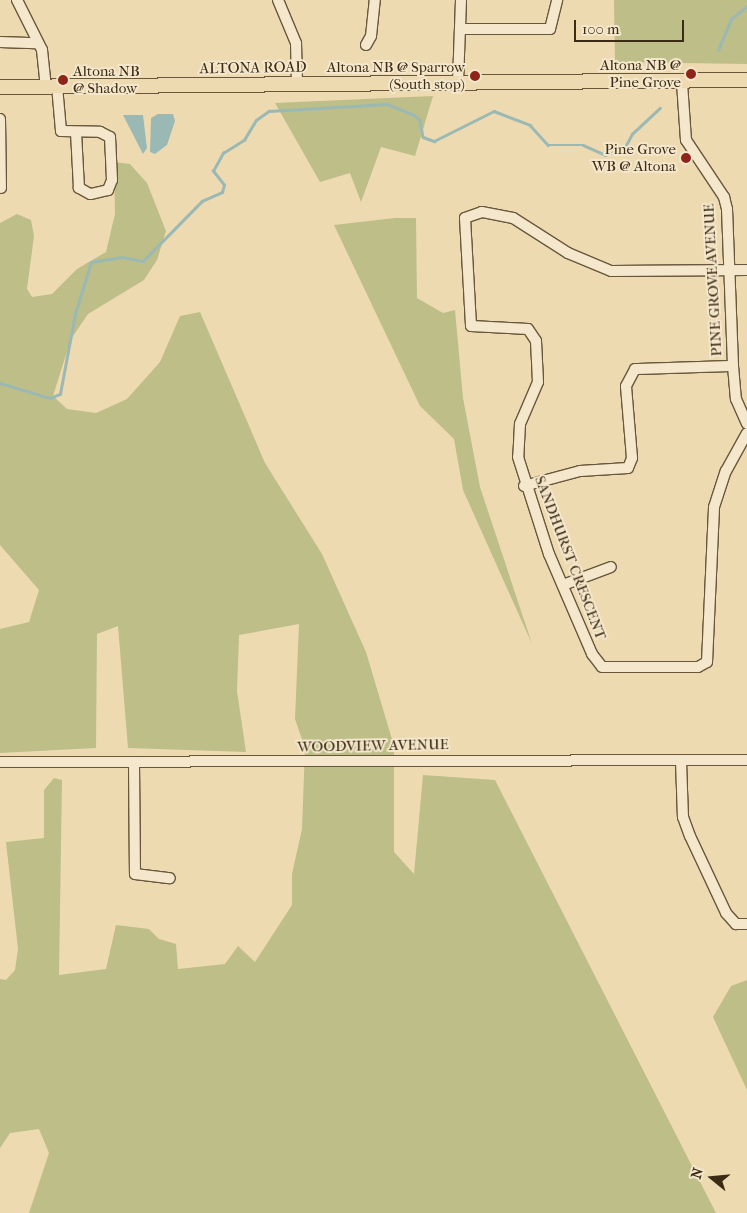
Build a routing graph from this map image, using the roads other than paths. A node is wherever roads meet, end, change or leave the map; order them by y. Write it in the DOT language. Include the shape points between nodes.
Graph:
graph roads {
  1 [pos="17,0"];
  2 [pos="278,0"];
  3 [pos="375,0"];
  4 [pos="461,0"];
  5 [pos="557,0"];
  6 [pos="460,29"];
  7 [pos="0,42"];
  8 [pos="36,43"];
  9 [pos="366,46"];
  10 [pos="747,80"];
  11 [pos="458,82"];
  12 [pos="682,83"];
  13 [pos="297,84"];
  14 [pos="52,86"];
  15 [pos="0,87"];
  16 [pos="0,119"];
  17 [pos="76,133"];
  18 [pos="1,188"];
  19 [pos="747,270"];
  20 [pos="730,271"];
  21 [pos="733,366"];
  22 [pos="747,424"];
  23 [pos="747,433"];
  24 [pos="524,486"];
  25 [pos="611,567"];
  26 [pos="563,585"];
  27 [pos="747,760"];
  28 [pos="681,761"];
  29 [pos="0,762"];
  30 [pos="134,763"];
  31 [pos="170,878"];
  32 [pos="747,924"];
  1 -- 8 [label="street"];
  2 -- 13 [label="street" via="296,43"];
  3 -- 9 [label="street" via="372,36"];
  4 -- 6 [label="street"];
  5 -- 6 [label="street" via="550,29"];
  6 -- 11 [label="street"];
  7 -- 8 [label="street"];
  8 -- 14 [label="street" via="42,50"];
  10 -- 12 [label="main road, ALTONA ROAD"];
  11 -- 12 [label="main road, ALTONA ROAD"];
  11 -- 13 [label="main road, ALTONA ROAD"];
  12 -- 20 [label="street, PINE GROVE AVENUE" via="686,140 724,197"];
  13 -- 14 [label="main road, ALTONA ROAD"];
  14 -- 15 [label="main road, ALTONA ROAD"];
  14 -- 17 [label="street" via="58,125 65,133"];
  16 -- 18 [label="street"];
  17 -- 17 [label="street" via="100,132 110,137 112,180 108,190 90,194 79,188"];
  19 -- 20 [label="street"];
  20 -- 21 [label="street, PINE GROVE AVENUE"];
  20 -- 24 [label="street, SANDHURST CRESCENT" via="611,271 568,254 513,218 482,212 465,218 471,326 528,328 536,341 538,382 517,440"];
  21 -- 22 [label="street, PINE GROVE AVENUE" via="736,399"];
  21 -- 24 [label="street" via="635,369 626,386 632,458 628,468 580,470"];
  23 -- 26 [label="street, SANDHURST CRESCENT" via="726,471 714,507 707,662 698,667 602,667 592,654"];
  24 -- 26 [label="street, SANDHURST CRESCENT"];
  25 -- 26 [label="street"];
  27 -- 28 [label="street, WOODVIEW AVENUE"];
  28 -- 30 [label="street, WOODVIEW AVENUE"];
  28 -- 32 [label="street" via="683,817 688,830 726,913 736,924"];
  29 -- 30 [label="street, WOODVIEW AVENUE"];
  30 -- 31 [label="street" via="135,874"];
}
